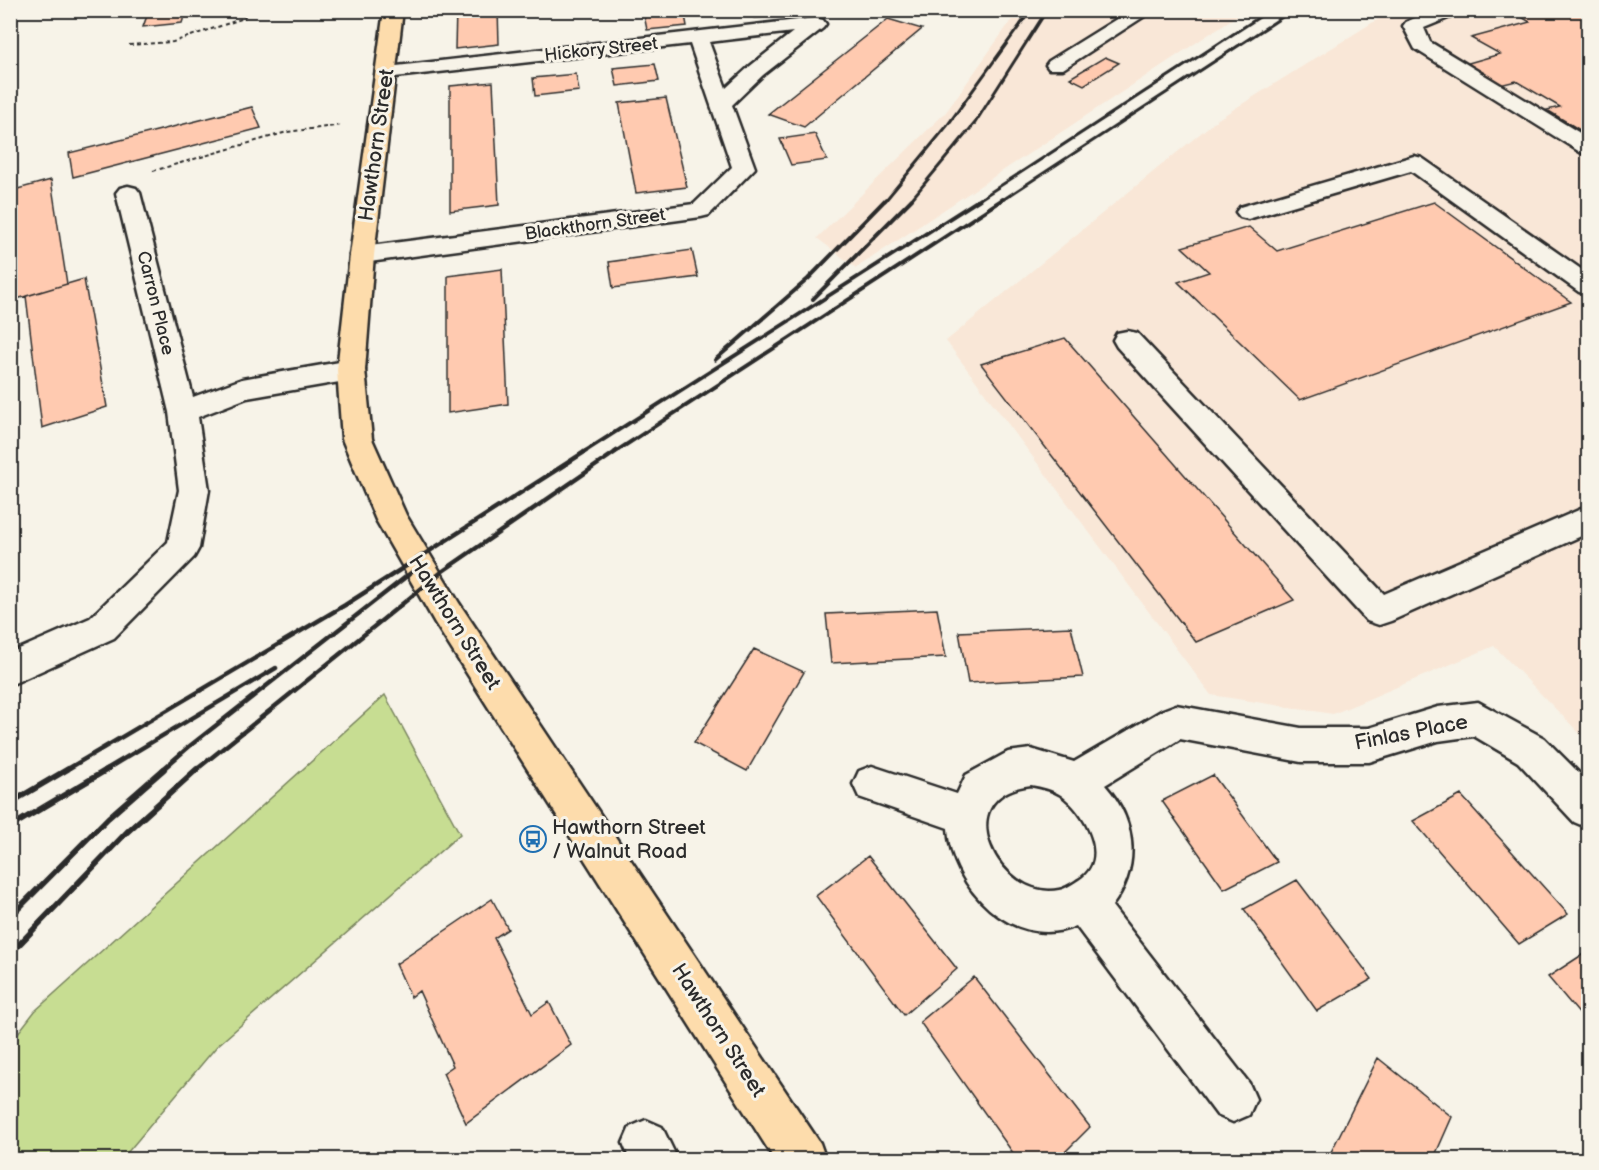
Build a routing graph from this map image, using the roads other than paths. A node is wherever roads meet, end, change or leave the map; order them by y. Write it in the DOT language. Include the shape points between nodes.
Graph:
graph roads {
  1 [pos="394,10"];
  2 [pos="833,10"];
  3 [pos="1145,10"];
  4 [pos="1451,10"];
  5 [pos="815,24"];
  6 [pos="698,39"];
  7 [pos="1056,65"];
  8 [pos="386,72"];
  9 [pos="721,104"];
  10 [pos="1588,147"];
  11 [pos="128,193"];
  12 [pos="1248,212"];
  13 [pos="362,255"];
  14 [pos="1588,286"];
  15 [pos="1127,340"];
  16 [pos="351,369"];
  17 [pos="183,412"];
  18 [pos="1588,519"];
  19 [pos="10,670"];
  20 [pos="1076,782"];
  21 [pos="872,784"];
  22 [pos="1588,809"];
  23 [pos="968,816"];
  24 [pos="1084,904"];
  25 [pos="1233,1099"];
  26 [pos="803,1160"];
  1 -- 8 [label="main road, Hawthorn Street"];
  2 -- 5 [label="street"];
  3 -- 7 [label="street"];
  4 -- 10 [label="street" via="1413,26 1422,45"];
  5 -- 6 [label="street, Hickory Street"];
  5 -- 9 [label="street"];
  6 -- 8 [label="street, Hickory Street"];
  6 -- 9 [label="street, Blackthorn Street"];
  8 -- 13 [label="main road, Hawthorn Street"];
  9 -- 13 [label="street, Blackthorn Street" via="744,168 701,210"];
  11 -- 17 [label="street, Carron Place"];
  12 -- 14 [label="street" via="1414,163"];
  13 -- 16 [label="main road, Hawthorn Street"];
  15 -- 18 [label="street" via="1379,611"];
  16 -- 17 [label="street" via="242,389"];
  16 -- 26 [label="main road, Hawthorn Street" via="357,439 392,520 454,623"];
  17 -- 19 [label="street, Carron Place" via="194,490 183,548 102,628"];
  20 -- 22 [label="street, Finlas Place" via="1176,722 1301,745 1369,745 1438,724 1478,719 1531,750"];
  20 -- 23 [label="street" via="1054,771 1031,767 1009,770 990,779 975,795"];
  20 -- 24 [label="street" via="1094,799 1114,844 1112,868 1101,888"];
  21 -- 23 [label="street"];
  23 -- 24 [label="street" via="967,839 975,864 990,885 1011,902 1036,912 1062,912"];
  24 -- 25 [label="street"];
}
